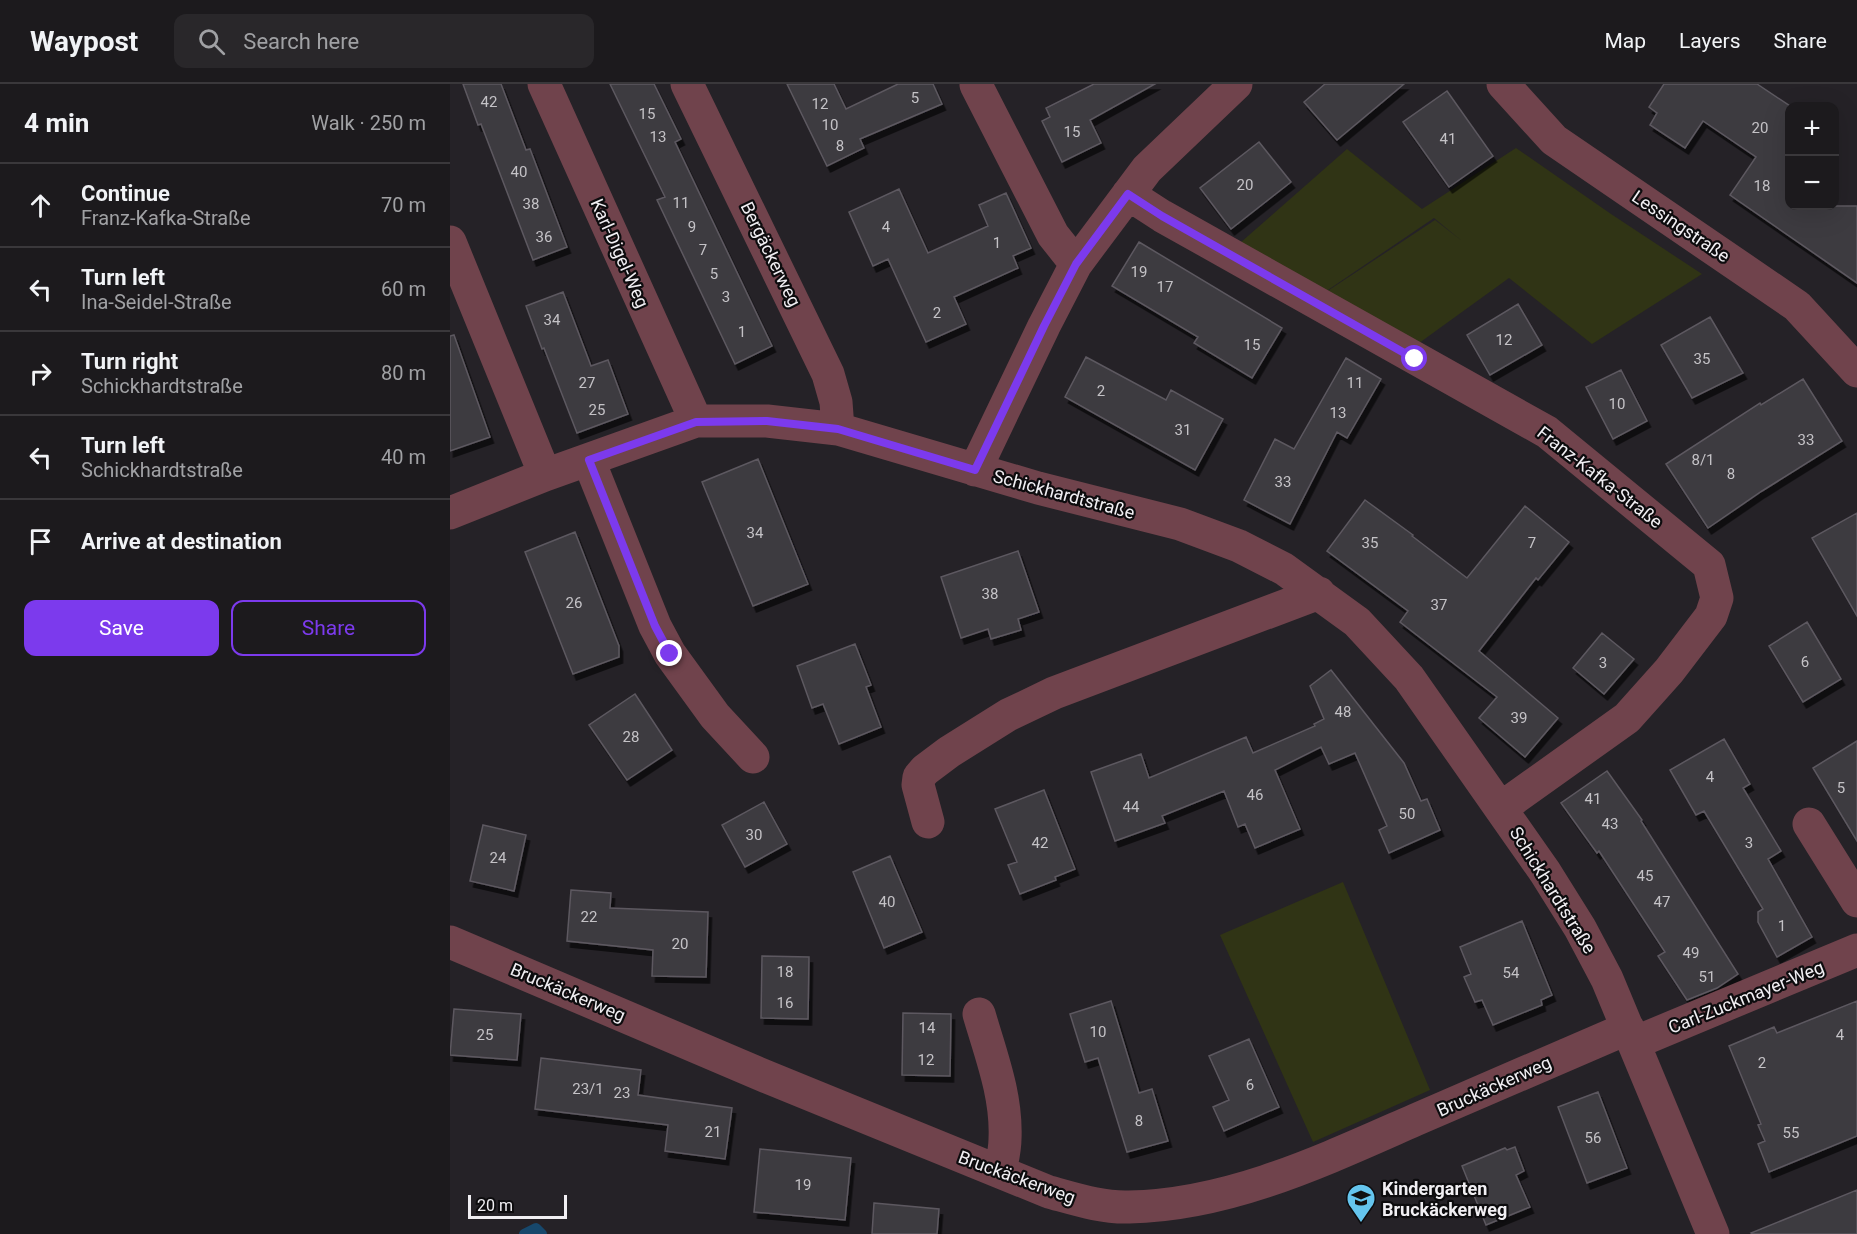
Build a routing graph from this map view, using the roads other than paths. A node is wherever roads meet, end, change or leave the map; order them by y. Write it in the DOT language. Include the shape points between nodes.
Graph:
graph roads {
  1 [pos="544,84"];
  2 [pos="687,84"];
  3 [pos="976,84"];
  4 [pos="1236,84"];
  5 [pos="1503,84"];
  6 [pos="1128,194"];
  7 [pos="450,242"];
  8 [pos="1076,264"];
  9 [pos="1857,371"];
  10 [pos="696,422"];
  11 [pos="838,429"];
  12 [pos="589,460"];
  13 [pos="975,470"];
  14 [pos="546,475"];
  15 [pos="450,513"];
  16 [pos="1319,593"];
  17 [pos="753,757"];
  18 [pos="1502,808"];
  19 [pos="928,822"];
  20 [pos="1809,824"];
  21 [pos="1857,901"];
  22 [pos="450,942"];
  23 [pos="1857,950"];
  24 [pos="979,1014"];
  25 [pos="1631,1035"];
  26 [pos="1000,1172"];
  27 [pos="1713,1234"];
  1 -- 10 [label="street, Karl-Digel-Weg"];
  2 -- 11 [label="street, Bergäckerweg" via="828,374"];
  3 -- 8 [label="street" via="1053,235"];
  4 -- 6 [label="street" via="1147,169"];
  5 -- 9 [label="street, Lessingstraße" via="1554,140 1797,306"];
  6 -- 8 [label="street"];
  6 -- 18 [label="street, Franz-Kafka-Straße" via="1547,432 1709,565 1717,598 1712,616 1669,671 1627,718"];
  7 -- 14 [label="street"];
  8 -- 13 [label="street"];
  10 -- 11 [label="street, Schickhardtstraße" via="767,421"];
  10 -- 12 [label="street, Schickhardtstraße"];
  11 -- 13 [label="street, Schickhardtstraße"];
  12 -- 14 [label="street, Schickhardtstraße"];
  12 -- 17 [label="street" via="655,626 699,696"];
  13 -- 16 [label="street, Schickhardtstraße" via="1180,524 1284,568"];
  14 -- 15 [label="street, Schickhardtstraße"];
  16 -- 18 [label="street, Schickhardtstraße" via="1357,622 1408,678"];
  16 -- 19 [label="street" via="1054,693 1008,715 925,770 918,785"];
  18 -- 25 [label="street, Schickhardtstraße" via="1580,928"];
  20 -- 21 [label="street"];
  22 -- 26 [label="street, Bruckäckerweg"];
  23 -- 25 [label="street, Carl-Zuckmayer-Weg"];
  24 -- 26 [label="street" via="1005,1112"];
  25 -- 26 [label="street, Bruckäckerweg" via="1343,1152 1207,1197 1127,1208 1049,1192"];
  25 -- 27 [label="street, Schickhardtstraße"];
}
